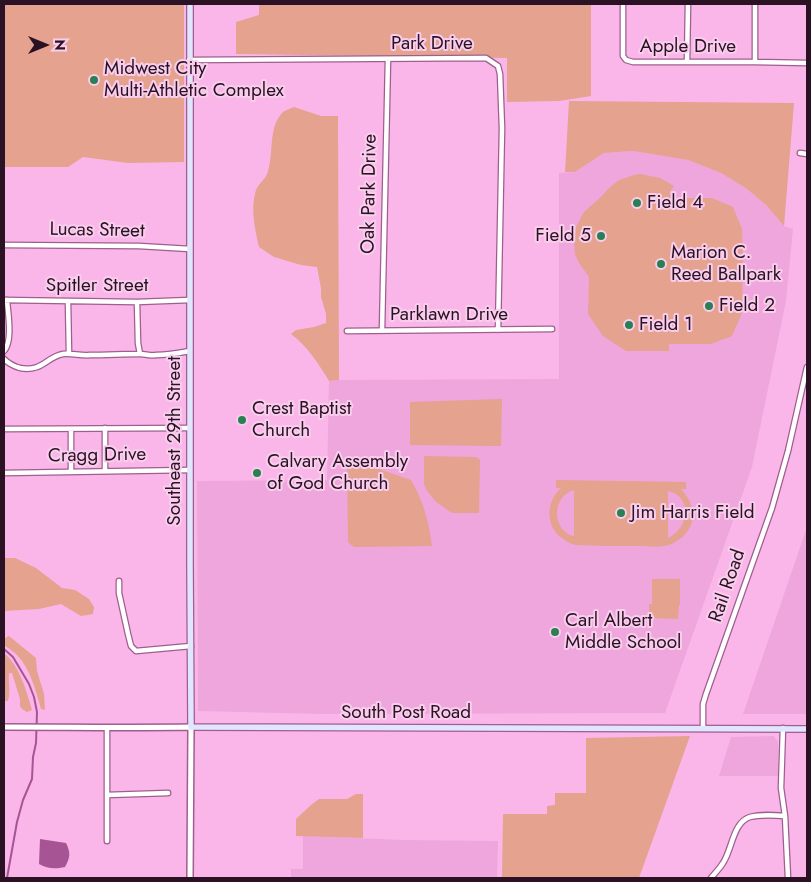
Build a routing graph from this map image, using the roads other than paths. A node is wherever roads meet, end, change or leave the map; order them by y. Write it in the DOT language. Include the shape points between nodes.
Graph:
graph roads {
  1 [pos="190,4"];
  2 [pos="623,4"];
  3 [pos="688,4"];
  4 [pos="755,4"];
  5 [pos="388,59"];
  6 [pos="190,60"];
  7 [pos="687,62"];
  8 [pos="755,62"];
  9 [pos="807,63"];
  10 [pos="800,154"];
  11 [pos="807,154"];
  12 [pos="4,245"];
  13 [pos="190,249"];
  14 [pos="6,300"];
  15 [pos="190,300"];
  16 [pos="68,301"];
  17 [pos="137,302"];
  18 [pos="552,329"];
  19 [pos="382,330"];
  20 [pos="498,330"];
  21 [pos="347,331"];
  22 [pos="4,351"];
  23 [pos="190,351"];
  24 [pos="69,354"];
  25 [pos="140,354"];
  26 [pos="4,359"];
  27 [pos="807,367"];
  28 [pos="105,428"];
  29 [pos="190,428"];
  30 [pos="4,429"];
  31 [pos="72,429"];
  32 [pos="190,470"];
  33 [pos="105,471"];
  34 [pos="4,472"];
  35 [pos="71,472"];
  36 [pos="119,581"];
  37 [pos="191,646"];
  38 [pos="4,727"];
  39 [pos="191,727"];
  40 [pos="107,728"];
  41 [pos="703,728"];
  42 [pos="782,728"];
  43 [pos="807,729"];
  44 [pos="168,793"];
  45 [pos="107,795"];
  46 [pos="784,816"];
  47 [pos="107,842"];
  48 [pos="190,878"];
  49 [pos="711,878"];
  50 [pos="788,878"];
  1 -- 6 [label="main road, Southeast 29th Street"];
  2 -- 7 [label="street, Apple Drive" via="623,56 626,60"];
  3 -- 7 [label="street"];
  4 -- 8 [label="street"];
  5 -- 6 [label="street, Park Drive"];
  5 -- 19 [label="street, Oak Park Drive"];
  5 -- 20 [label="street, Park Drive" via="486,58 498,66 502,128"];
  6 -- 13 [label="main road, Southeast 29th Street"];
  7 -- 8 [label="street, Apple Drive"];
  8 -- 9 [label="street, Apple Drive"];
  10 -- 11 [label="street"];
  12 -- 13 [label="street, Lucas Street"];
  13 -- 15 [label="main road, Southeast 29th Street"];
  14 -- 16 [label="street, Spitler Street"];
  14 -- 22 [label="street" via="9,331"];
  15 -- 17 [label="street, Spitler Street"];
  15 -- 23 [label="main road, Southeast 29th Street"];
  16 -- 17 [label="street, Spitler Street"];
  16 -- 24 [label="street"];
  17 -- 25 [label="street"];
  18 -- 20 [label="street, Parklawn Drive"];
  19 -- 20 [label="street, Parklawn Drive"];
  19 -- 21 [label="street, Parklawn Drive"];
  23 -- 25 [label="street" via="153,356"];
  23 -- 29 [label="main road, Southeast 29th Street"];
  24 -- 25 [label="street"];
  24 -- 26 [label="street" via="56,356 33,369 15,367"];
  27 -- 41 [label="street, Rail Road" via="772,508 703,704"];
  28 -- 29 [label="street"];
  28 -- 31 [label="street"];
  28 -- 33 [label="street"];
  29 -- 32 [label="main road, Southeast 29th Street"];
  30 -- 31 [label="street"];
  31 -- 35 [label="street"];
  32 -- 33 [label="street, Cragg Drive"];
  32 -- 37 [label="main road, Southeast 29th Street"];
  33 -- 35 [label="street, Cragg Drive"];
  34 -- 35 [label="street, Cragg Drive"];
  36 -- 37 [label="street" via="128,634 136,651"];
  37 -- 39 [label="main road, Southeast 29th Street"];
  38 -- 40 [label="street, South Post Road"];
  39 -- 40 [label="street, South Post Road"];
  39 -- 41 [label="main road, South Post Road"];
  39 -- 48 [label="street, Southeast 29th Street"];
  40 -- 45 [label="street"];
  41 -- 42 [label="main road, South Post Road"];
  42 -- 43 [label="main road, South Post Road"];
  42 -- 46 [label="street"];
  44 -- 45 [label="street"];
  45 -- 47 [label="street"];
  46 -- 49 [label="street" via="760,815 742,822 724,863"];
  46 -- 50 [label="street"];
}
